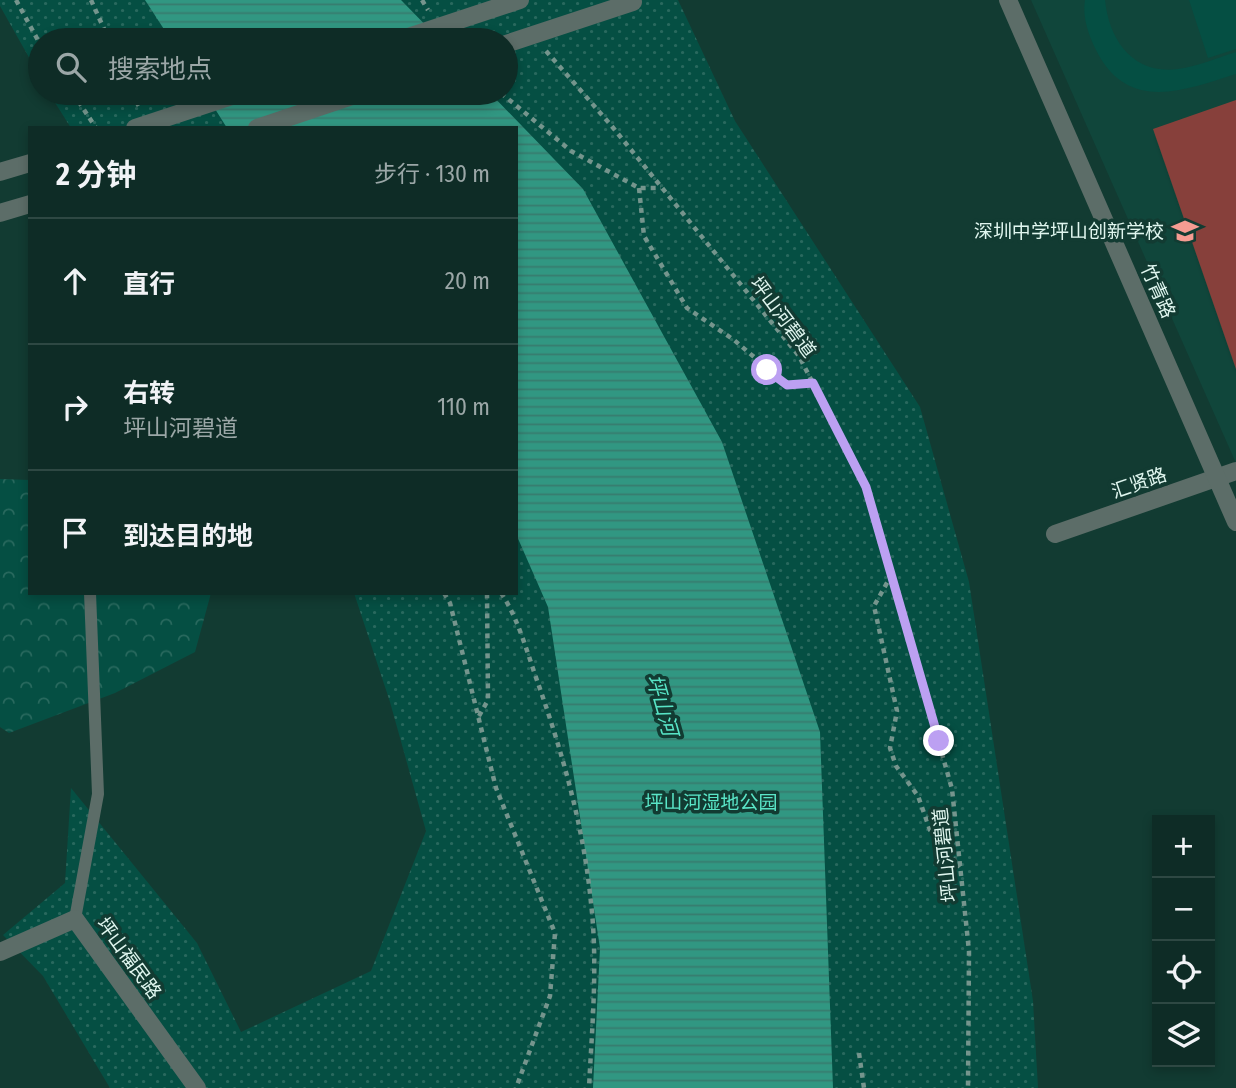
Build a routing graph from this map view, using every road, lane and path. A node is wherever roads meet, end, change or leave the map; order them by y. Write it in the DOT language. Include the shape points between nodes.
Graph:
graph roads {
  1 [pos="16,0"];
  2 [pos="91,0"];
  3 [pos="520,0"];
  4 [pos="1008,0"];
  5 [pos="636,1"];
  6 [pos="31,28"];
  7 [pos="104,28"];
  8 [pos="435,28"];
  9 [pos="518,40"];
  10 [pos="537,41"];
  11 [pos="81,105"];
  12 [pos="205,105"];
  13 [pos="325,105"];
  14 [pos="515,105"];
  15 [pos="95,126"];
  16 [pos="141,126"];
  17 [pos="263,126"];
  18 [pos="28,164"];
  19 [pos="0,172"];
  20 [pos="639,188"];
  21 [pos="662,188"];
  22 [pos="28,205"];
  23 [pos="0,214"];
  24 [pos="813,383"];
  25 [pos="1236,471"];
  26 [pos="1217,478"];
  27 [pos="1236,522"];
  28 [pos="1055,534"];
  29 [pos="892,574"];
  30 [pos="90,595"];
  31 [pos="448,595"];
  32 [pos="487,595"];
  33 [pos="502,595"];
  34 [pos="479,717"];
  35 [pos="960,868"];
  36 [pos="75,919"];
  37 [pos="0,952"];
  38 [pos="859,1053"];
  39 [pos="197,1088"];
  40 [pos="516,1088"];
  41 [pos="589,1088"];
  42 [pos="864,1088"];
  43 [pos="968,1088"];
  1 -- 6 [label="path"];
  2 -- 7 [label="path"];
  3 -- 8 [label="street, bridge"];
  4 -- 26 [label="street, 竹青路"];
  5 -- 9 [label="street, bridge"];
  10 -- 21 [label="path, 坪山河碧道"];
  11 -- 15 [label="path"];
  12 -- 16 [label="street, bridge"];
  13 -- 17 [label="street"];
  14 -- 20 [label="path" via="571,151"];
  18 -- 19 [label="street"];
  20 -- 21 [label="path"];
  20 -- 24 [label="path" via="644,236 687,308 787,385"];
  21 -- 24 [label="path, 坪山河碧道" via="799,356"];
  22 -- 23 [label="street"];
  24 -- 29 [label="path, 坪山河碧道" via="866,487"];
  25 -- 26 [label="street, 汇贤路"];
  26 -- 27 [label="street, 竹青路"];
  26 -- 28 [label="street, 汇贤路"];
  29 -- 35 [label="path, 坪山河碧道" via="952,789"];
  29 -- 35 [label="path" via="874,606 897,711 890,748 896,766 918,796 930,830"];
  30 -- 36 [label="lane" via="98,794"];
  31 -- 34 [label="path"];
  32 -- 34 [label="path" via="488,700"];
  33 -- 41 [label="path" via="554,728 584,850 594,954"];
  34 -- 40 [label="path" via="496,788 555,933 550,996"];
  35 -- 43 [label="path, 坪山河碧道" via="969,951"];
  36 -- 37 [label="street, 坪山福民路"];
  36 -- 39 [label="street, 坪山福民路"];
  38 -- 42 [label="path"];
}
